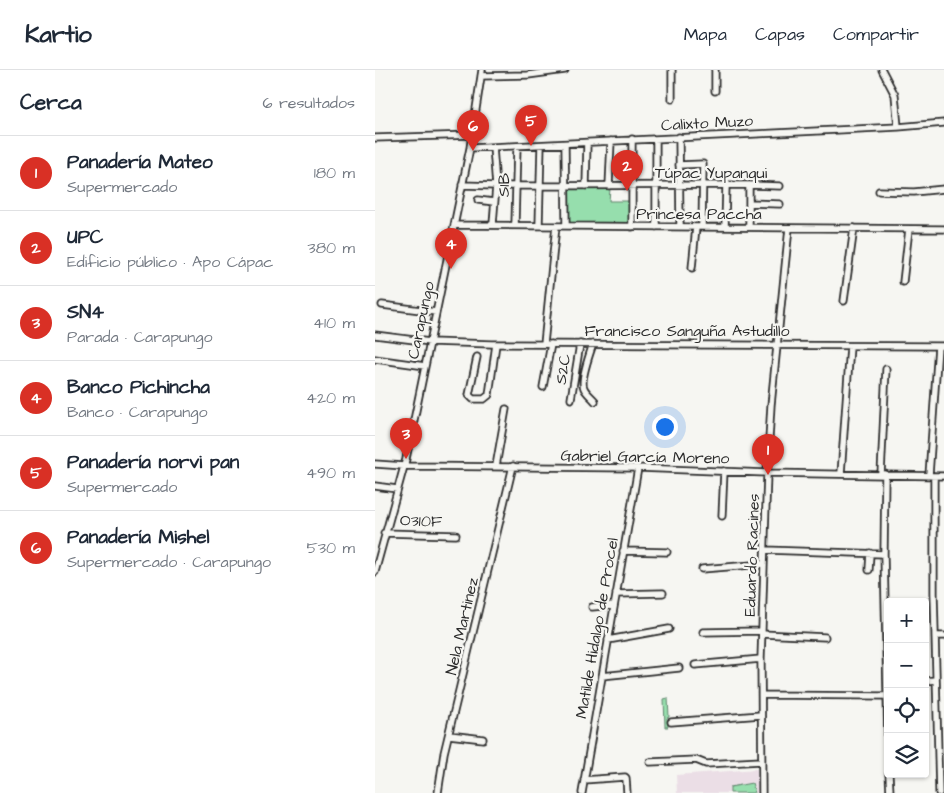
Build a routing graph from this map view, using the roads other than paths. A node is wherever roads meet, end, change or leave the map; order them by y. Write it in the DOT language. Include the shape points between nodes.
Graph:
graph roads {
  1 [pos="565,70"];
  2 [pos="672,70"];
  3 [pos="715,70"];
  4 [pos="882,70"];
  5 [pos="481,73"];
  6 [pos="715,91"];
  7 [pos="672,99"];
  8 [pos="944,123"];
  9 [pos="898,128"];
  10 [pos="473,134"];
  11 [pos="679,137"];
  12 [pos="375,138"];
  13 [pos="632,139"];
  14 [pos="656,139"];
  15 [pos="611,141"];
  16 [pos="587,143"];
  17 [pos="565,144"];
  18 [pos="541,145"];
  19 [pos="517,146"];
  20 [pos="493,147"];
  21 [pos="471,148"];
  22 [pos="679,165"];
  23 [pos="462,185"];
  24 [pos="655,185"];
  25 [pos="680,185"];
  26 [pos="703,185"];
  27 [pos="725,185"];
  28 [pos="749,185"];
  29 [pos="496,186"];
  30 [pos="517,186"];
  31 [pos="541,186"];
  32 [pos="566,186"];
  33 [pos="587,186"];
  34 [pos="609,186"];
  35 [pos="632,186"];
  36 [pos="780,186"];
  37 [pos="944,189"];
  38 [pos="879,191"];
  39 [pos="478,200"];
  40 [pos="495,202"];
  41 [pos="749,203"];
  42 [pos="780,204"];
  43 [pos="493,224"];
  44 [pos="515,224"];
  45 [pos="454,225"];
  46 [pos="539,226"];
  47 [pos="556,226"];
  48 [pos="566,226"];
  49 [pos="632,227"];
  50 [pos="656,227"];
  51 [pos="680,227"];
  52 [pos="699,227"];
  53 [pos="725,227"];
  54 [pos="749,227"];
  55 [pos="789,228"];
  56 [pos="854,228"];
  57 [pos="909,229"];
  58 [pos="944,229"];
  59 [pos="692,268"];
  60 [pos="903,282"];
  61 [pos="844,301"];
  62 [pos="382,305"];
  63 [pos="436,312"];
  64 [pos="375,335"];
  65 [pos="430,342"];
  66 [pos="495,344"];
  67 [pos="548,344"];
  68 [pos="580,344"];
  69 [pos="593,344"];
  70 [pos="778,344"];
  71 [pos="850,346"];
  72 [pos="941,346"];
  73 [pos="477,357"];
  74 [pos="375,359"];
  75 [pos="425,366"];
  76 [pos="886,369"];
  77 [pos="543,387"];
  78 [pos="571,398"];
  79 [pos="595,401"];
  80 [pos="506,408"];
  81 [pos="375,464"];
  82 [pos="404,466"];
  83 [pos="496,466"];
  84 [pos="513,466"];
  85 [pos="638,468"];
  86 [pos="724,471"];
  87 [pos="767,473"];
  88 [pos="841,474"];
  89 [pos="883,474"];
  90 [pos="932,475"];
  91 [pos="944,476"];
  92 [pos="375,486"];
  93 [pos="397,489"];
  94 [pos="722,516"];
  95 [pos="385,533"];
  96 [pos="456,535"];
  97 [pos="375,539"];
  98 [pos="383,540"];
  99 [pos="765,550"];
  100 [pos="623,551"];
  101 [pos="667,552"];
  102 [pos="870,553"];
  103 [pos="884,554"];
  104 [pos="764,564"];
  105 [pos="702,569"];
  106 [pos="869,570"];
  107 [pos="375,572"];
  108 [pos="663,592"];
  109 [pos="616,594"];
  110 [pos="614,605"];
  111 [pos="592,607"];
  112 [pos="669,629"];
  113 [pos="703,632"];
  114 [pos="762,632"];
  115 [pos="935,636"];
  116 [pos="944,636"];
  117 [pos="825,637"];
  118 [pos="608,640"];
  119 [pos="761,659"];
  120 [pos="695,665"];
  121 [pos="679,668"];
  122 [pos="602,676"];
  123 [pos="936,680"];
  124 [pos="929,681"];
  125 [pos="886,688"];
  126 [pos="762,695"];
  127 [pos="884,696"];
  128 [pos="761,715"];
  129 [pos="671,722"];
  130 [pos="449,735"];
  131 [pos="483,739"];
  132 [pos="650,762"];
  133 [pos="761,762"];
  134 [pos="941,769"];
  135 [pos="889,778"];
  136 [pos="584,780"];
  137 [pos="941,781"];
  138 [pos="438,793"];
  139 [pos="582,793"];
  140 [pos="627,793"];
  141 [pos="762,793"];
  142 [pos="890,793"];
  143 [pos="939,793"];
  1 -- 5 [label="street" via="509,76"];
  2 -- 7 [label="street"];
  3 -- 6 [label="street"];
  4 -- 9 [label="street" via="895,95"];
  5 -- 10 [label="street, Carapungo"];
  8 -- 9 [label="street, Calixto Muzo"];
  9 -- 11 [label="street, Calixto Muzo"];
  10 -- 12 [label="street"];
  10 -- 21 [label="street, Carapungo"];
  11 -- 14 [label="street, Calixto Muzo"];
  11 -- 22 [label="street"];
  13 -- 14 [label="street, Calixto Muzo"];
  13 -- 15 [label="street, Calixto Muzo"];
  13 -- 35 [label="street"];
  14 -- 24 [label="street"];
  15 -- 16 [label="street, Calixto Muzo"];
  15 -- 34 [label="street"];
  16 -- 17 [label="street, Calixto Muzo"];
  16 -- 33 [label="street"];
  17 -- 18 [label="street, Calixto Muzo"];
  17 -- 32 [label="street"];
  18 -- 19 [label="street, Calixto Muzo"];
  18 -- 31 [label="street"];
  19 -- 20 [label="street, Calixto Muzo"];
  19 -- 30 [label="street, S1B"];
  20 -- 21 [label="street, Calixto Muzo"];
  20 -- 29 [label="street"];
  21 -- 23 [label="street, Carapungo"];
  22 -- 25 [label="street"];
  22 -- 26 [label="street" via="703,164"];
  23 -- 29 [label="street, Túpac Yupanqui"];
  23 -- 45 [label="street, Carapungo"];
  24 -- 25 [label="street, Túpac Yupanqui"];
  24 -- 35 [label="street, Túpac Yupanqui"];
  24 -- 50 [label="street"];
  25 -- 26 [label="street, Túpac Yupanqui"];
  25 -- 51 [label="street"];
  26 -- 27 [label="street, Túpac Yupanqui"];
  26 -- 52 [label="street"];
  27 -- 28 [label="street, Túpac Yupanqui"];
  27 -- 53 [label="street"];
  28 -- 36 [label="street, Túpac Yupanqui"];
  28 -- 41 [label="street"];
  29 -- 30 [label="street, Túpac Yupanqui"];
  29 -- 40 [label="street"];
  30 -- 31 [label="street, Túpac Yupanqui"];
  30 -- 44 [label="street, S1B"];
  31 -- 32 [label="street, Túpac Yupanqui"];
  31 -- 46 [label="street"];
  32 -- 33 [label="street, Túpac Yupanqui"];
  32 -- 48 [label="street"];
  33 -- 34 [label="street, Túpac Yupanqui"];
  34 -- 35 [label="street, Túpac Yupanqui"];
  35 -- 49 [label="street"];
  37 -- 38 [label="street"];
  39 -- 40 [label="street"];
  40 -- 43 [label="street"];
  41 -- 42 [label="street"];
  41 -- 54 [label="street"];
  43 -- 44 [label="street, Princesa Paccha"];
  43 -- 45 [label="street, Princesa Paccha"];
  44 -- 46 [label="street, Princesa Paccha"];
  45 -- 63 [label="street, Carapungo"];
  46 -- 47 [label="street, Princesa Paccha"];
  47 -- 48 [label="street, Princesa Paccha"];
  47 -- 67 [label="street"];
  48 -- 49 [label="street, Princesa Paccha"];
  49 -- 50 [label="street, Princesa Paccha"];
  50 -- 51 [label="street, Princesa Paccha"];
  51 -- 52 [label="street, Princesa Paccha"];
  52 -- 53 [label="street, Princesa Paccha"];
  52 -- 59 [label="street"];
  53 -- 54 [label="street, Princesa Paccha"];
  54 -- 55 [label="street, Princesa Paccha"];
  55 -- 56 [label="street, Princesa Paccha"];
  55 -- 70 [label="street, Eduardo Racines"];
  56 -- 57 [label="street, Princesa Paccha"];
  56 -- 61 [label="street"];
  57 -- 58 [label="street, Princesa Paccha"];
  57 -- 60 [label="street"];
  62 -- 63 [label="street"];
  63 -- 65 [label="street, Carapungo"];
  64 -- 65 [label="street, Francisco Sanguña Astudillo"];
  65 -- 66 [label="street, Francisco Sanguña Astudillo"];
  65 -- 75 [label="street, Carapungo"];
  66 -- 67 [label="street, Francisco Sanguña Astudillo"];
  66 -- 73 [label="street" via="489,394 484,399 469,398"];
  67 -- 68 [label="street, Francisco Sanguña Astudillo"];
  67 -- 77 [label="street"];
  68 -- 69 [label="street, Francisco Sanguña Astudillo"];
  68 -- 78 [label="street, S2C"];
  69 -- 70 [label="street, Francisco Sanguña Astudillo"];
  69 -- 79 [label="street" via="583,384"];
  70 -- 71 [label="street, Francisco Sanguña Astudillo"];
  70 -- 87 [label="street, Eduardo Racines"];
  71 -- 72 [label="street, Francisco Sanguña Astudillo"];
  71 -- 88 [label="street"];
  72 -- 90 [label="street"];
  74 -- 75 [label="street"];
  75 -- 82 [label="street, Carapungo"];
  76 -- 89 [label="street"];
  80 -- 83 [label="street"];
  81 -- 82 [label="street, Gabriel García Moreno"];
  82 -- 83 [label="street, Gabriel García Moreno"];
  82 -- 93 [label="street, Carapungo"];
  83 -- 84 [label="street, Gabriel García Moreno"];
  84 -- 85 [label="street, Gabriel García Moreno"];
  84 -- 130 [label="street, Nela Martinez"];
  85 -- 86 [label="street, Gabriel García Moreno"];
  85 -- 100 [label="street, Matilde Hidalgo de Procel"];
  86 -- 87 [label="street, Gabriel García Moreno"];
  86 -- 94 [label="street"];
  87 -- 88 [label="street, Gabriel García Moreno"];
  87 -- 99 [label="street, Eduardo Racines"];
  88 -- 89 [label="street, Gabriel García Moreno"];
  89 -- 90 [label="street, Gabriel García Moreno"];
  89 -- 103 [label="street"];
  90 -- 91 [label="street, Gabriel García Moreno"];
  90 -- 115 [label="street"];
  92 -- 93 [label="street"];
  93 -- 95 [label="street, Carapungo"];
  95 -- 96 [label="street, O310F"];
  95 -- 98 [label="street, Carapungo"];
  97 -- 98 [label="street"];
  98 -- 107 [label="street, Carapungo"];
  99 -- 102 [label="street"];
  99 -- 104 [label="street, Eduardo Racines"];
  100 -- 101 [label="street"];
  100 -- 109 [label="street, Matilde Hidalgo de Procel"];
  102 -- 103 [label="street"];
  102 -- 106 [label="street"];
  103 -- 125 [label="street"];
  104 -- 105 [label="street"];
  104 -- 114 [label="street, Eduardo Racines"];
  108 -- 109 [label="street"];
  109 -- 110 [label="street, Matilde Hidalgo de Procel"];
  110 -- 111 [label="street"];
  110 -- 118 [label="street, Matilde Hidalgo de Procel"];
  112 -- 118 [label="street"];
  113 -- 114 [label="street"];
  114 -- 117 [label="street"];
  114 -- 119 [label="street, Eduardo Racines"];
  115 -- 116 [label="street"];
  115 -- 123 [label="street"];
  118 -- 122 [label="street, Matilde Hidalgo de Procel"];
  119 -- 120 [label="street"];
  119 -- 126 [label="street, Eduardo Racines"];
  121 -- 122 [label="street"];
  122 -- 136 [label="street, Matilde Hidalgo de Procel"];
  123 -- 124 [label="street"];
  123 -- 134 [label="street"];
  126 -- 127 [label="street"];
  126 -- 128 [label="street, Eduardo Racines"];
  128 -- 129 [label="street"];
  128 -- 133 [label="street, Eduardo Racines"];
  130 -- 131 [label="street"];
  130 -- 138 [label="street, Nela Martinez"];
  132 -- 133 [label="street"];
  133 -- 141 [label="street, Eduardo Racines"];
  134 -- 137 [label="street"];
  135 -- 142 [label="street"];
  136 -- 139 [label="street, Matilde Hidalgo de Procel"];
  136 -- 140 [label="street" via="625,777"];
  137 -- 143 [label="street"];
}
